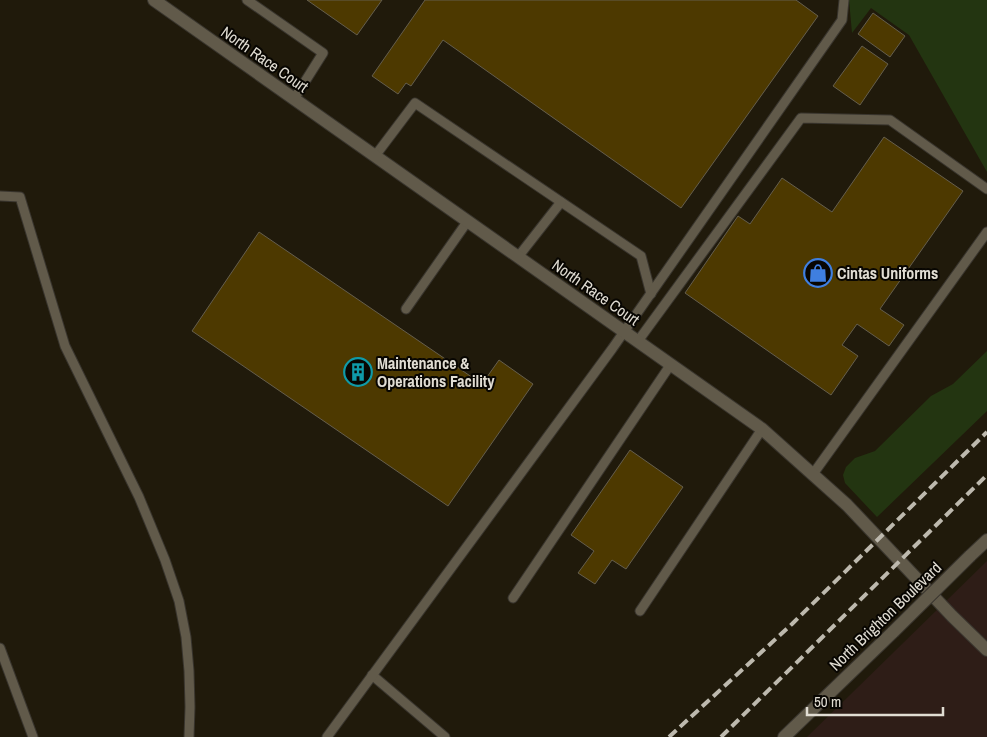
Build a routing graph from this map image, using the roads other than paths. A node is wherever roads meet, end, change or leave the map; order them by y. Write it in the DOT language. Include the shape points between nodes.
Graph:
graph roads {
  1 [pos="154,0"];
  2 [pos="248,0"];
  3 [pos="844,0"];
  4 [pos="294,100"];
  5 [pos="375,156"];
  6 [pos="987,189"];
  7 [pos="0,196"];
  8 [pos="561,202"];
  9 [pos="467,222"];
  10 [pos="987,232"];
  11 [pos="518,257"];
  12 [pos="651,294"];
  13 [pos="406,309"];
  14 [pos="624,332"];
  15 [pos="638,342"];
  16 [pos="670,364"];
  17 [pos="762,429"];
  18 [pos="813,474"];
  19 [pos="987,540"];
  20 [pos="513,598"];
  21 [pos="640,611"];
  22 [pos="0,648"];
  23 [pos="987,650"];
  24 [pos="372,675"];
  25 [pos="33,737"];
  26 [pos="189,737"];
  27 [pos="327,737"];
  28 [pos="444,737"];
  29 [pos="784,737"];
  1 -- 4 [label="street, North Race Court"];
  2 -- 4 [label="lane" via="323,53"];
  3 -- 12 [label="lane" via="842,20"];
  4 -- 5 [label="street, North Race Court"];
  5 -- 8 [label="lane" via="415,103"];
  5 -- 9 [label="street, North Race Court"];
  6 -- 15 [label="lane" via="890,120 801,118"];
  7 -- 26 [label="lane" via="20,197 65,346 139,497 165,560 179,601 186,637"];
  8 -- 11 [label="lane"];
  8 -- 12 [label="lane" via="641,256"];
  9 -- 11 [label="street, North Race Court"];
  9 -- 13 [label="lane"];
  10 -- 18 [label="lane"];
  11 -- 14 [label="street, North Race Court"];
  12 -- 14 [label="lane"];
  14 -- 15 [label="street, North Race Court"];
  14 -- 24 [label="lane"];
  15 -- 16 [label="street, North Race Court"];
  16 -- 17 [label="street, North Race Court"];
  16 -- 20 [label="lane"];
  17 -- 18 [label="street, North Race Court"];
  17 -- 21 [label="lane"];
  18 -- 23 [label="street, North Race Court"];
  19 -- 29 [label="street, North Brighton Boulevard, bridge"];
  22 -- 25 [label="lane"];
  24 -- 27 [label="lane"];
  24 -- 28 [label="lane"];
}
